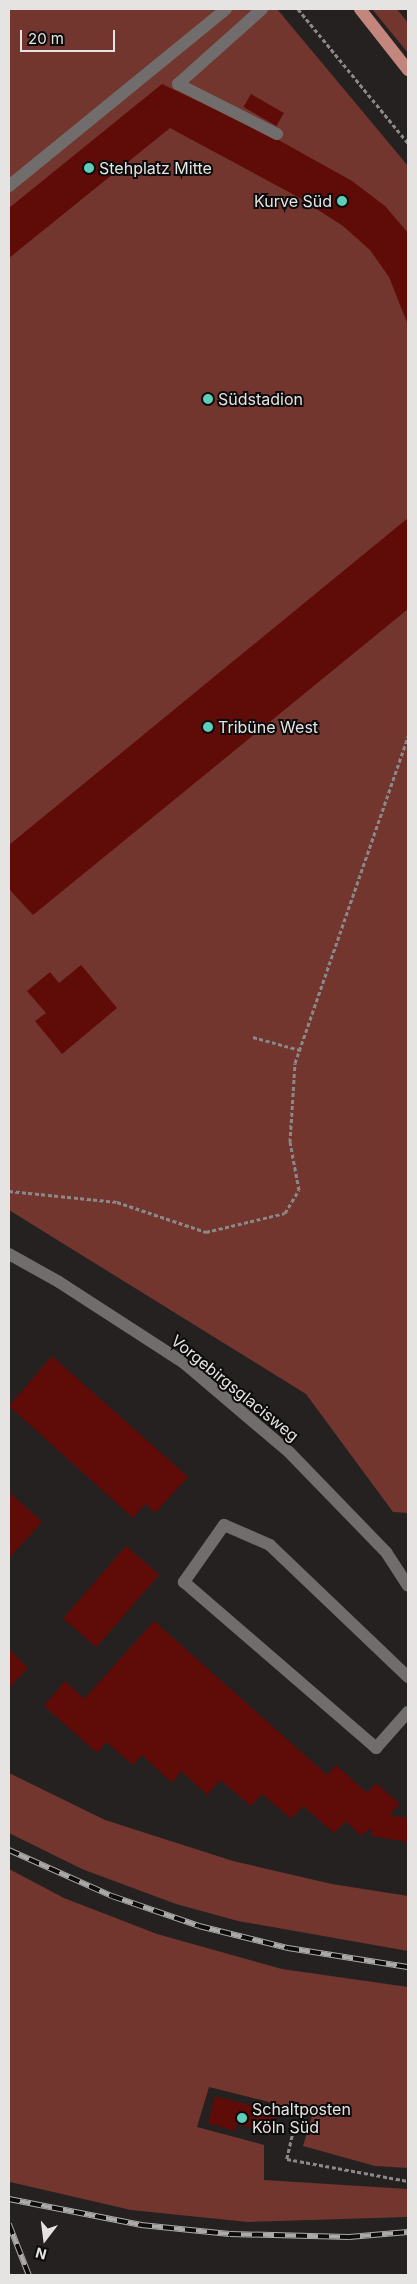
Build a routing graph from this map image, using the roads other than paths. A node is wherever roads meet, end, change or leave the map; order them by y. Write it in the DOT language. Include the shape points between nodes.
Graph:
graph roads {
  1 [pos="226,9"];
  2 [pos="262,9"];
  3 [pos="360,9"];
  4 [pos="408,70"];
  5 [pos="277,134"];
  6 [pos="9,186"];
  7 [pos="9,1254"];
  8 [pos="408,1586"];
  9 [pos="408,1677"];
  10 [pos="408,1712"];
  1 -- 6 [label="street"];
  2 -- 5 [label="street" via="178,84"];
  3 -- 4 [label="main road"];
  7 -- 8 [label="street, Vorgebirgsglacisweg" via="59,1282 192,1370 289,1452 386,1552"];
  9 -- 10 [label="street" via="270,1545 224,1525 184,1582 376,1748"];
}
